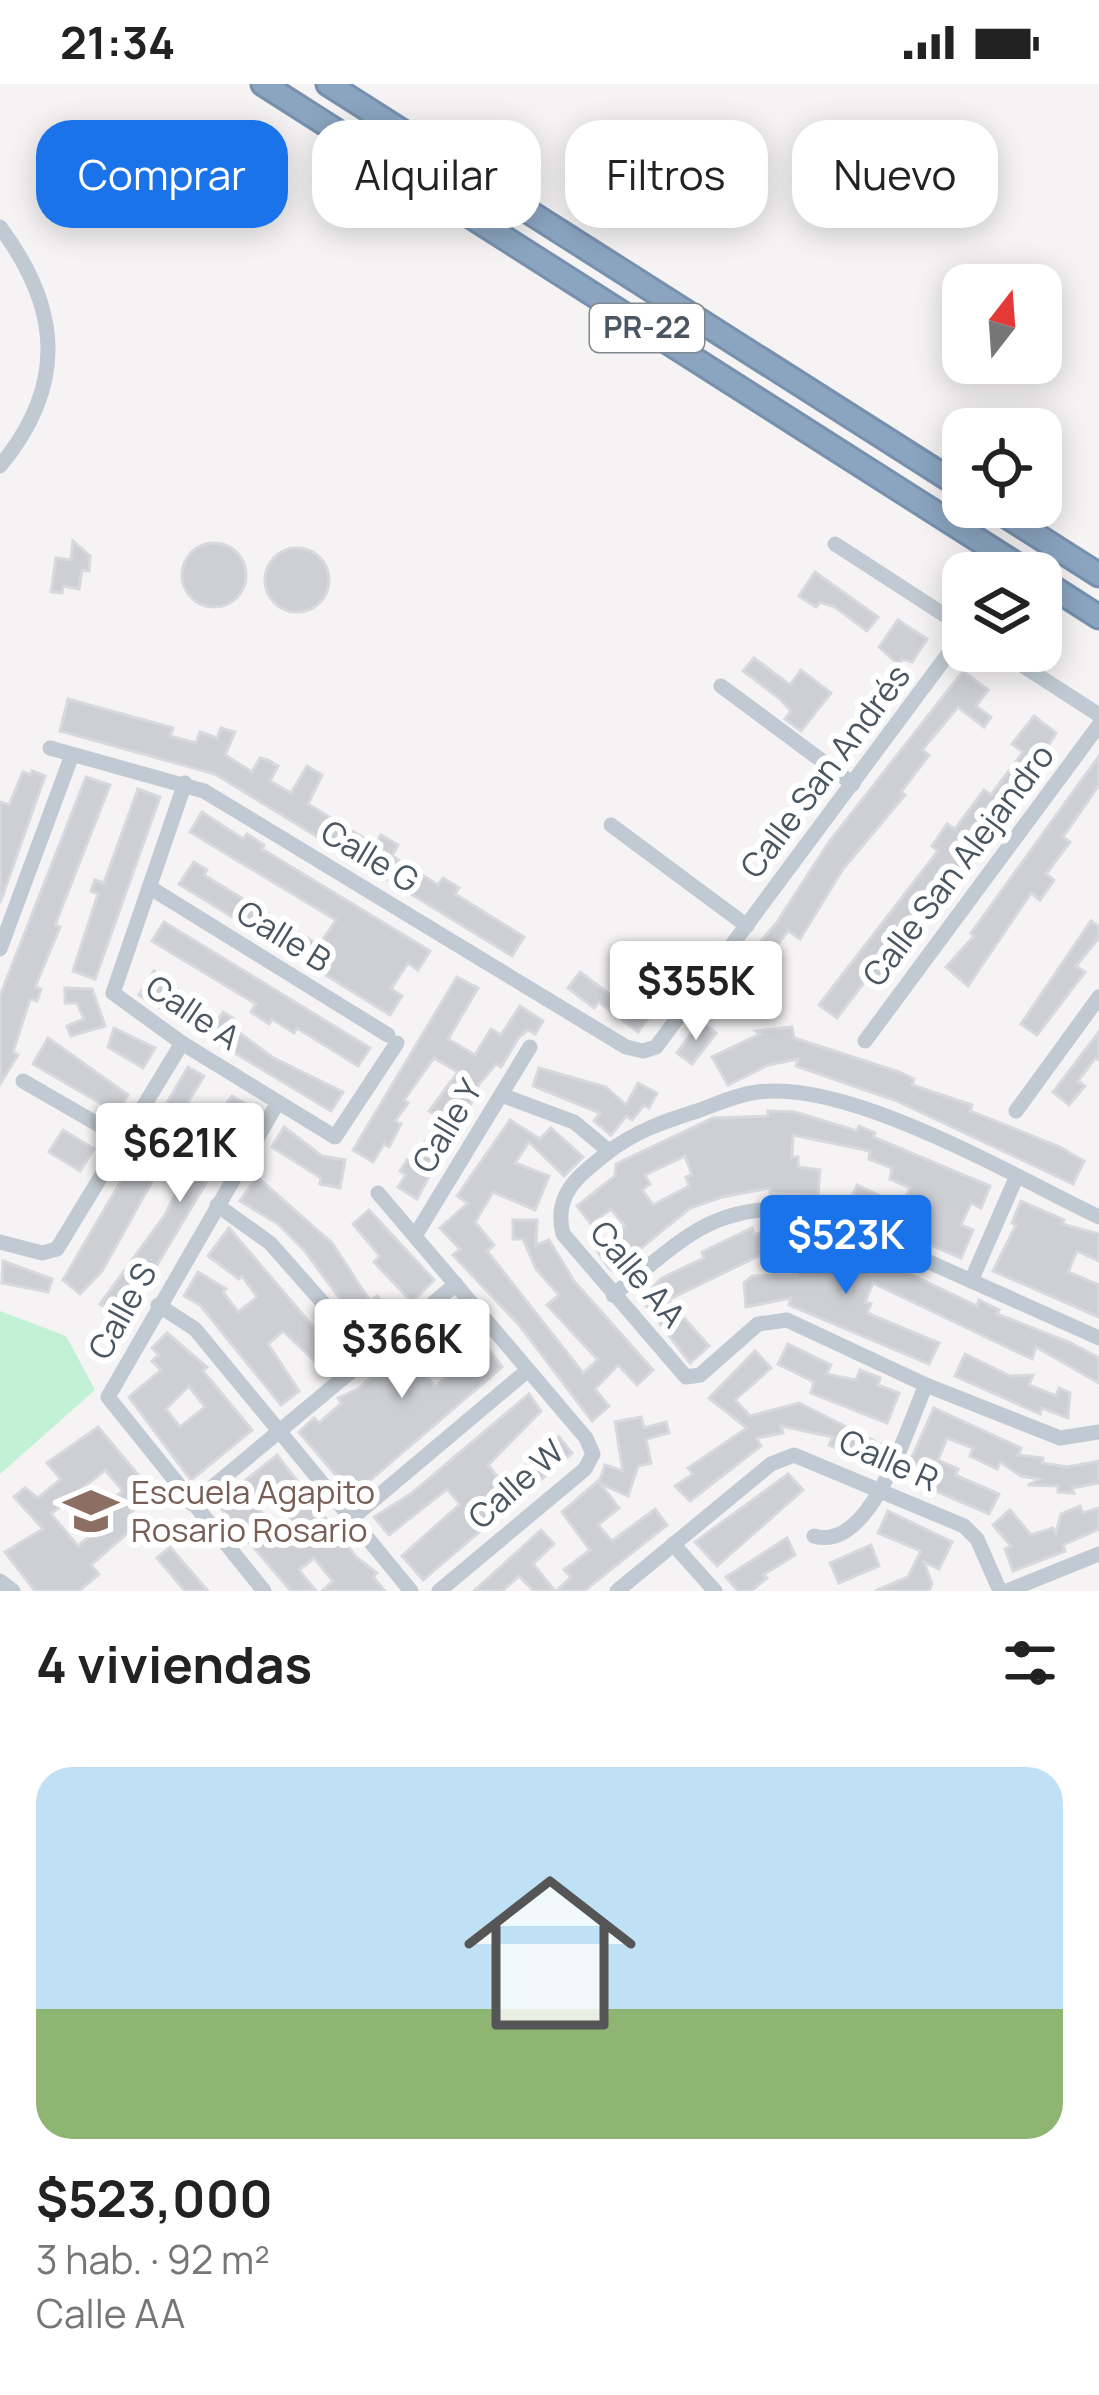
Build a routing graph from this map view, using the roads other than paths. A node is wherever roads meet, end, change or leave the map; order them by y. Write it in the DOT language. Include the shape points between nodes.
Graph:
graph roads {
  1 [pos="263,84"];
  2 [pos="328,84"];
  3 [pos="0,227"];
  4 [pos="0,466"];
  5 [pos="942,475"];
  6 [pos="1025,528"];
  7 [pos="835,544"];
  8 [pos="997,552"];
  9 [pos="1099,575"];
  10 [pos="1062,593"];
  11 [pos="942,617"];
  12 [pos="1099,617"];
  13 [pos="942,660"];
  14 [pos="1032,672"];
  15 [pos="721,686"];
  16 [pos="1099,715"];
  17 [pos="1099,725"];
  18 [pos="50,748"];
  19 [pos="72,755"];
  20 [pos="185,782"];
  21 [pos="853,784"];
  22 [pos="610,825"];
  23 [pos="149,887"];
  24 [pos="747,926"];
  25 [pos="0,949"];
  26 [pos="1099,997"];
  27 [pos="392,1039"];
  28 [pos="865,1041"];
  29 [pos="182,1043"];
  30 [pos="530,1047"];
  31 [pos="643,1052"];
  32 [pos="23,1081"];
  33 [pos="501,1094"];
  34 [pos="278,1102"];
  35 [pos="1016,1111"];
  36 [pos="124,1140"];
  37 [pos="609,1151"];
  38 [pos="1016,1178"];
  39 [pos="378,1193"];
  40 [pos="218,1205"];
  41 [pos="1099,1217"];
  42 [pos="415,1236"];
  43 [pos="0,1242"];
  44 [pos="971,1281"];
  45 [pos="456,1284"];
  46 [pos="614,1295"];
  47 [pos="158,1305"];
  48 [pos="1099,1338"];
  49 [pos="369,1355"];
  50 [pos="528,1370"];
  51 [pos="926,1385"];
  52 [pos="278,1430"];
  53 [pos="1099,1432"];
  54 [pos="879,1488"];
  55 [pos="192,1504"];
  56 [pos="351,1519"];
  57 [pos="814,1536"];
  58 [pos="673,1544"];
  59 [pos="1099,1554"];
  60 [pos="0,1581"];
  61 [pos="13,1591"];
  62 [pos="264,1591"];
  63 [pos="411,1591"];
  64 [pos="439,1591"];
  65 [pos="617,1591"];
  66 [pos="715,1591"];
  67 [pos="1004,1591"];
  1 -- 8 [label="highway, PR-22"];
  2 -- 5 [label="highway, PR-22"];
  3 -- 4 [label="street" via="29,273 49,356 37,416"];
  6 -- 9 [label="highway"];
  7 -- 11 [label="street"];
  10 -- 12 [label="highway"];
  13 -- 21 [label="street, Calle San Andrés"];
  14 -- 16 [label="street"];
  15 -- 21 [label="street"];
  17 -- 28 [label="street, Calle San Alejandro"];
  18 -- 19 [label="street, Calle G"];
  19 -- 20 [label="street, Calle G"];
  19 -- 25 [label="street"];
  20 -- 23 [label="street, Calle A"];
  20 -- 31 [label="street, Calle G"];
  21 -- 24 [label="street, Calle San Andrés"];
  22 -- 24 [label="street"];
  23 -- 27 [label="street, Calle B"];
  23 -- 29 [label="street, Calle A" via="112,993"];
  24 -- 31 [label="street, Calle San Andrés" via="656,1047"];
  26 -- 35 [label="street"];
  27 -- 34 [label="street, Calle A" via="335,1137"];
  29 -- 34 [label="street, Calle A"];
  29 -- 36 [label="street"];
  30 -- 33 [label="street, Calle Y"];
  32 -- 36 [label="street"];
  33 -- 37 [label="street" via="574,1122"];
  33 -- 42 [label="street, Calle Y"];
  34 -- 40 [label="street, Calle S"];
  36 -- 43 [label="street" via="57,1250"];
  37 -- 38 [label="street, Calle AA" via="646,1129 755,1092 794,1091 879,1114"];
  37 -- 46 [label="street, Calle AA" via="558,1206 563,1234"];
  38 -- 41 [label="street, Calle AA"];
  38 -- 44 [label="street"];
  39 -- 42 [label="street, Calle W"];
  40 -- 47 [label="street, Calle S"];
  40 -- 49 [label="street" via="270,1243"];
  42 -- 45 [label="street, Calle W"];
  44 -- 46 [label="street" via="814,1211 770,1206 706,1222"];
  44 -- 48 [label="street"];
  45 -- 49 [label="street"];
  45 -- 50 [label="street, Calle W"];
  46 -- 51 [label="street, Calle AA" via="686,1377 700,1375 772,1319"];
  47 -- 52 [label="street" via="195,1329"];
  47 -- 55 [label="street, Calle S" via="108,1397"];
  49 -- 52 [label="street"];
  50 -- 56 [label="street"];
  50 -- 64 [label="street, Calle W" via="593,1454"];
  51 -- 53 [label="street, Calle AA" via="1060,1438"];
  51 -- 54 [label="street"];
  52 -- 55 [label="street"];
  52 -- 56 [label="street"];
  54 -- 57 [label="street" via="851,1532"];
  54 -- 58 [label="street, Calle R" via="788,1456"];
  54 -- 67 [label="street, Calle R" via="972,1532"];
  55 -- 62 [label="street, Calle S"];
  56 -- 63 [label="street"];
  58 -- 65 [label="street, Calle R"];
  58 -- 66 [label="street"];
  59 -- 67 [label="street"];
  60 -- 61 [label="street"];
}
